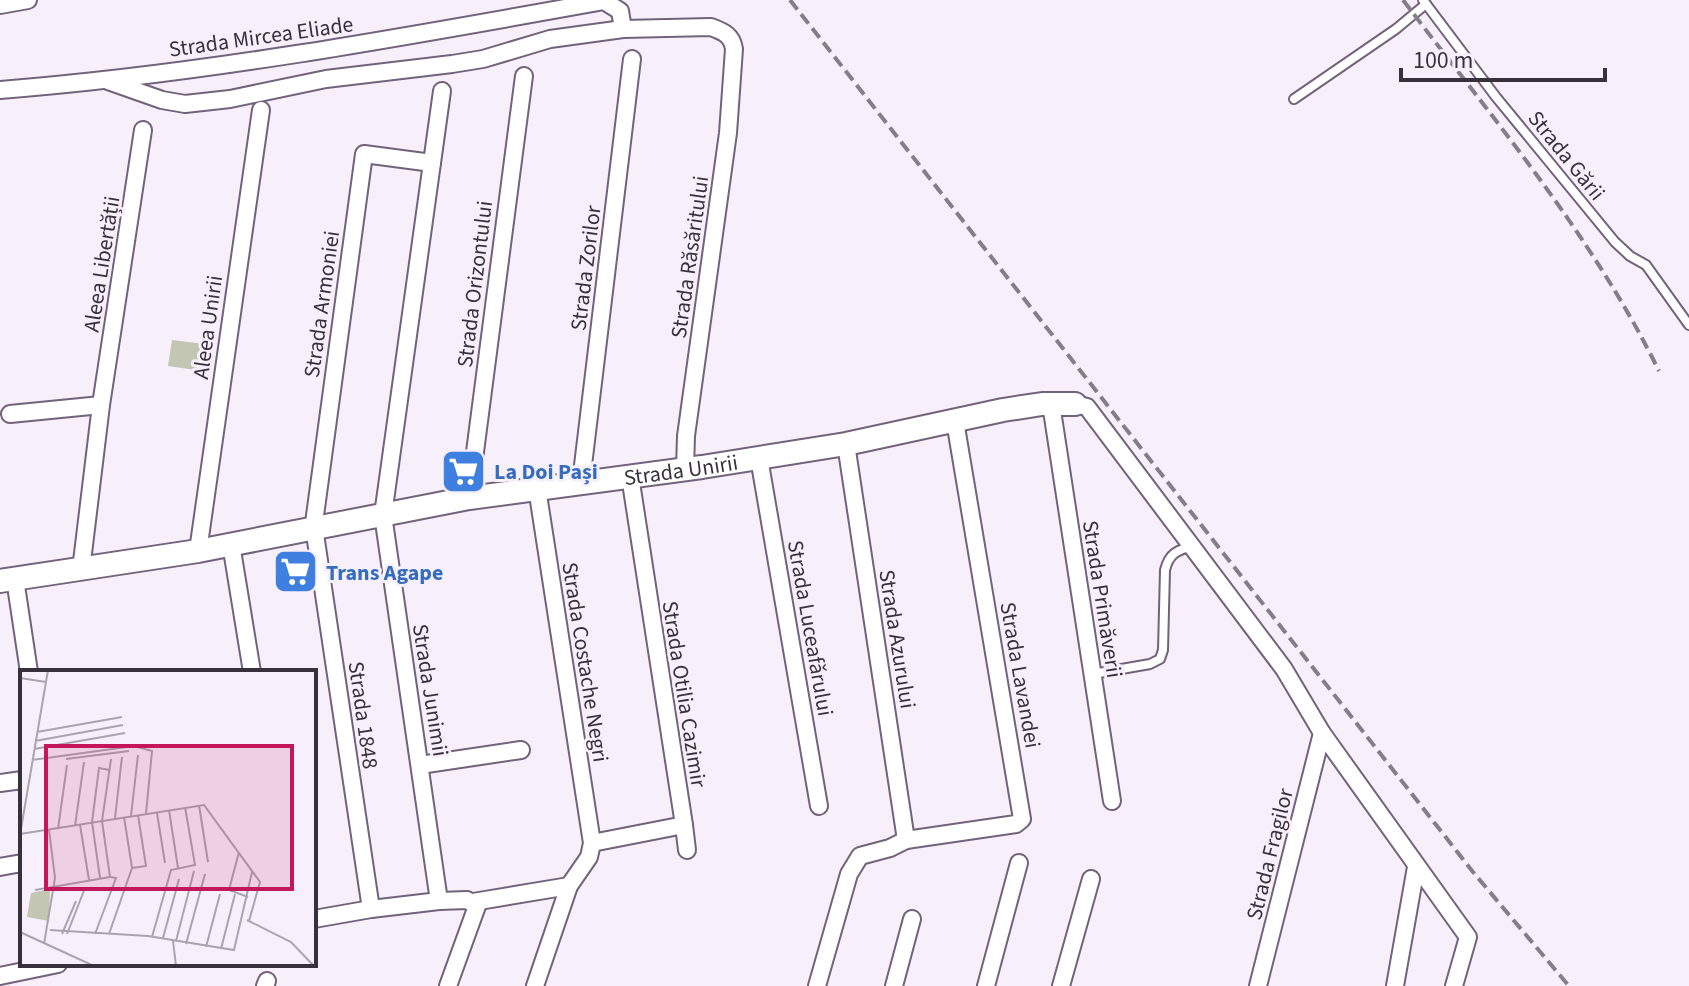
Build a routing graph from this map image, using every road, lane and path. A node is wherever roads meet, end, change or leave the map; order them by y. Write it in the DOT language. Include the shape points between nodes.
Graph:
graph roads {
  1 [pos="28,0"];
  2 [pos="1425,2"];
  3 [pos="0,5"];
  4 [pos="623,29"];
  5 [pos="632,59"];
  6 [pos="524,76"];
  7 [pos="103,79"];
  8 [pos="0,90"];
  9 [pos="442,91"];
  10 [pos="1294,99"];
  11 [pos="261,110"];
  12 [pos="143,130"];
  13 [pos="432,163"];
  14 [pos="1689,325"];
  15 [pos="1051,404"];
  16 [pos="1075,404"];
  17 [pos="101,405"];
  18 [pos="10,414"];
  19 [pos="955,421"];
  20 [pos="846,444"];
  21 [pos="759,458"];
  22 [pos="685,469"];
  23 [pos="630,476"];
  24 [pos="581,482"];
  25 [pos="537,488"];
  26 [pos="469,498"];
  27 [pos="383,515"];
  28 [pos="316,528"];
  29 [pos="231,544"];
  30 [pos="1192,546"];
  31 [pos="198,551"];
  32 [pos="81,570"];
  33 [pos="8,580"];
  34 [pos="29,670"];
  35 [pos="252,670"];
  36 [pos="1093,674"];
  37 [pos="1322,733"];
  38 [pos="521,750"];
  39 [pos="420,765"];
  40 [pos="20,780"];
  41 [pos="0,783"];
  42 [pos="1112,801"];
  43 [pos="819,806"];
  44 [pos="684,825"];
  45 [pos="906,840"];
  46 [pos="592,843"];
  47 [pos="687,850"];
  48 [pos="20,863"];
  49 [pos="1019,863"];
  50 [pos="0,867"];
  51 [pos="1416,867"];
  52 [pos="1091,879"];
  53 [pos="569,886"];
  54 [pos="439,901"];
  55 [pos="473,902"];
  56 [pos="371,909"];
  57 [pos="316,919"];
  58 [pos="912,919"];
  59 [pos="40,966"];
  60 [pos="0,976"];
  61 [pos="36,986"];
  62 [pos="448,986"];
  63 [pos="535,986"];
  64 [pos="817,986"];
  65 [pos="894,986"];
  66 [pos="986,986"];
  67 [pos="1061,986"];
  68 [pos="1258,986"];
  69 [pos="1395,986"];
  70 [pos="1454,986"];
  1 -- 3 [label="street"];
  2 -- 10 [label="lane" via="1396,29"];
  2 -- 14 [label="lane, Strada Gării" via="1496,97 1615,242 1646,265"];
  4 -- 7 [label="street" via="550,39 483,59 185,104"];
  4 -- 7 [label="street, Strada Mircea Eliade" via="620,11 604,1 341,48"];
  4 -- 22 [label="street, Strada Răsăritului" via="711,27 725,32 734,49"];
  5 -- 24 [label="street, Strada Zorilor"];
  6 -- 26 [label="street, Strada Orizontului"];
  7 -- 8 [label="street, Strada Mircea Eliade"];
  9 -- 13 [label="street"];
  11 -- 31 [label="street, Aleea Unirii"];
  12 -- 17 [label="street, Aleea Libertății"];
  13 -- 27 [label="street"];
  13 -- 28 [label="street, Strada Armoniei" via="364,154"];
  15 -- 16 [label="street, Strada Unirii"];
  15 -- 19 [label="street, Strada Unirii"];
  15 -- 36 [label="street, Strada Primăverii"];
  16 -- 30 [label="street" via="1087,407"];
  17 -- 18 [label="street"];
  17 -- 32 [label="street, Aleea Libertății"];
  19 -- 20 [label="street, Strada Unirii"];
  19 -- 45 [label="street, Strada Lavandei" via="1023,814 1016,824"];
  20 -- 21 [label="street, Strada Unirii"];
  20 -- 45 [label="street, Strada Azurului"];
  21 -- 22 [label="street, Strada Unirii"];
  21 -- 43 [label="street, Strada Luceafǎrului"];
  22 -- 23 [label="street, Strada Unirii"];
  23 -- 24 [label="street, Strada Unirii"];
  23 -- 44 [label="street, Strada Otilia Cazimir"];
  24 -- 25 [label="street, Strada Unirii"];
  25 -- 26 [label="street, Strada Unirii"];
  25 -- 46 [label="street, Strada Costache Negri"];
  26 -- 27 [label="street, Strada Unirii"];
  27 -- 28 [label="street, Strada Unirii"];
  27 -- 39 [label="street, Strada Junimii"];
  28 -- 29 [label="street, Strada Unirii"];
  28 -- 56 [label="street, Strada 1848"];
  29 -- 31 [label="street, Strada Unirii"];
  29 -- 35 [label="street"];
  30 -- 36 [label="lane" via="1169,557 1165,570 1160,659"];
  30 -- 37 [label="street" via="1284,669"];
  31 -- 32 [label="street, Strada Unirii"];
  32 -- 33 [label="street, Strada Unirii"];
  33 -- 34 [label="street"];
  36 -- 42 [label="street, Strada Primăverii"];
  37 -- 51 [label="street"];
  37 -- 68 [label="street, Strada Fragilor"];
  38 -- 39 [label="street"];
  39 -- 54 [label="street, Strada Junimii"];
  40 -- 41 [label="street"];
  44 -- 46 [label="street"];
  44 -- 47 [label="street, Strada Otilia Cazimir"];
  45 -- 64 [label="street, Strada Lavandei" via="860,856 849,874"];
  46 -- 53 [label="street"];
  48 -- 50 [label="street"];
  49 -- 66 [label="street"];
  51 -- 69 [label="street"];
  51 -- 70 [label="street" via="1468,937"];
  52 -- 67 [label="street"];
  53 -- 55 [label="street"];
  53 -- 63 [label="street"];
  54 -- 55 [label="street"];
  54 -- 56 [label="street"];
  55 -- 62 [label="street" via="477,906"];
  56 -- 57 [label="street"];
  58 -- 65 [label="street"];
  59 -- 60 [label="street"];
  59 -- 61 [label="street"];
}
